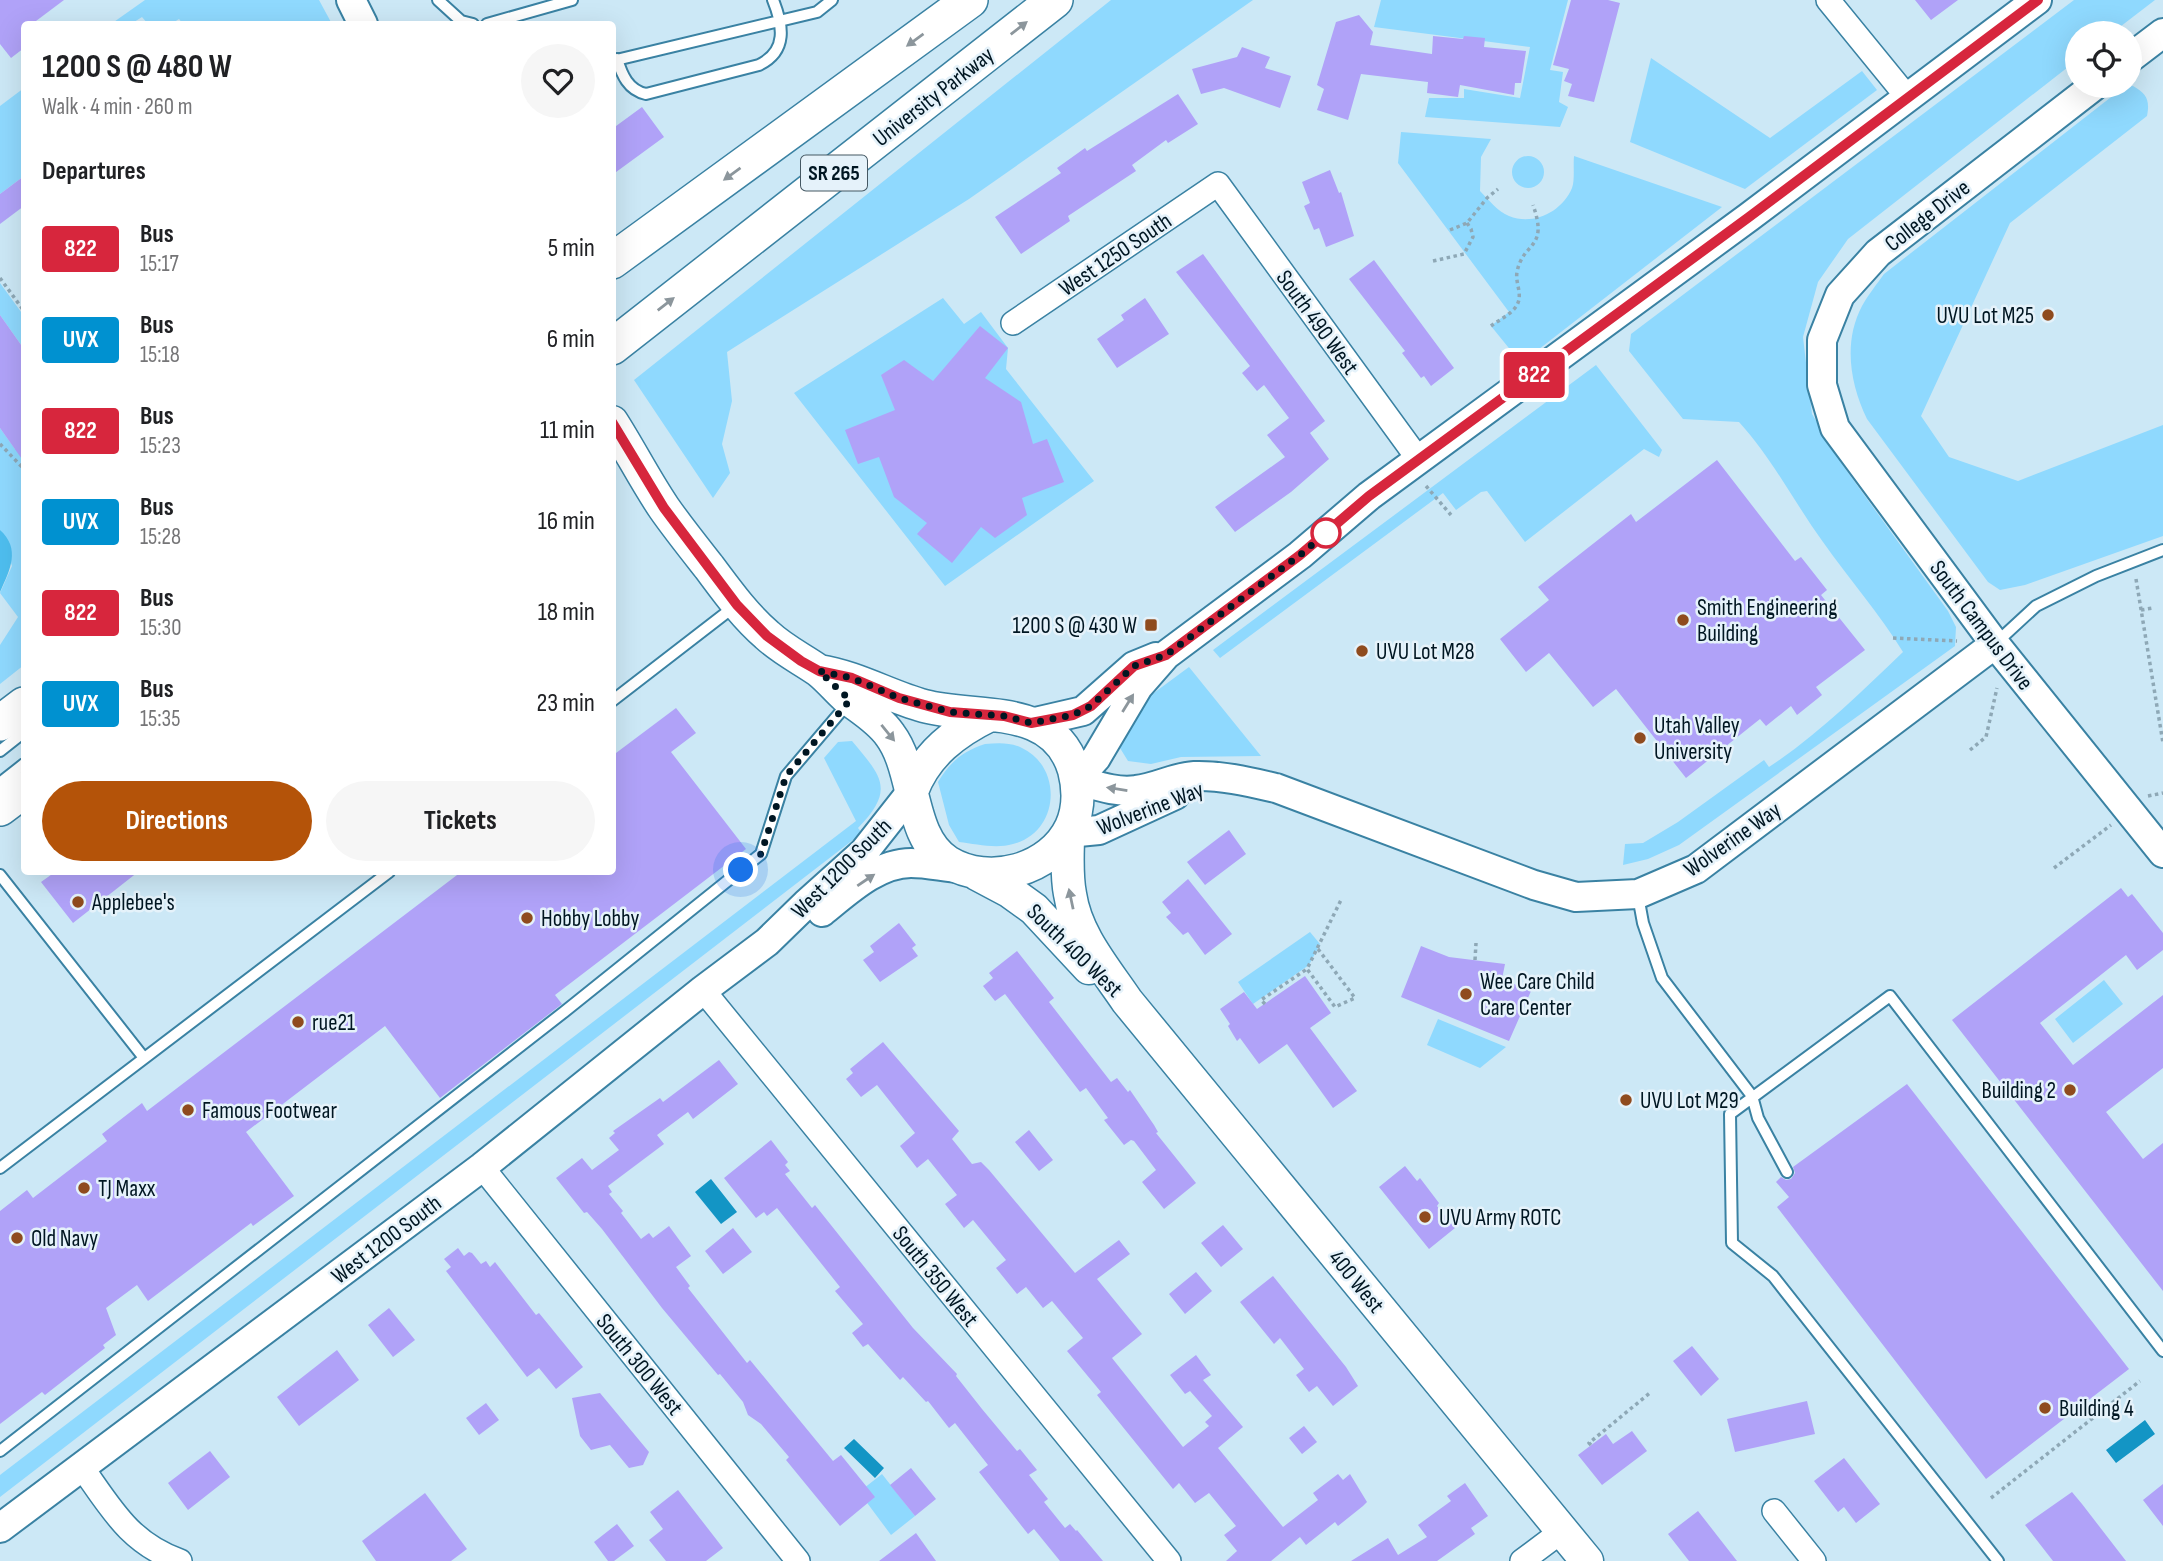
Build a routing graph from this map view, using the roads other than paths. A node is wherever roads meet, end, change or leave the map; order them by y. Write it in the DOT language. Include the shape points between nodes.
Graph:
graph roads {
  1 [pos="351,0"];
  2 [pos="438,0"];
  3 [pos="572,0"];
  4 [pos="773,0"];
  5 [pos="832,0"];
  6 [pos="970,0"];
  7 [pos="1055,0"];
  8 [pos="1828,0"];
  9 [pos="2038,0"];
  10 [pos="780,19"];
  11 [pos="362,21"];
  12 [pos="461,21"];
  13 [pos="498,21"];
  14 [pos="2163,33"];
  15 [pos="2142,49"];
  16 [pos="616,60"];
  17 [pos="616,62"];
  18 [pos="1908,98"];
  19 [pos="2078,98"];
  20 [pos="1218,184"];
  21 [pos="616,258"];
  22 [pos="1013,323"];
  23 [pos="616,344"];
  24 [pos="1822,385"];
  25 [pos="616,429"];
  26 [pos="1423,473"];
  27 [pos="2163,550"];
  28 [pos="737,605"];
  29 [pos="1995,644"];
  30 [pos="1166,655"];
  31 [pos="819,671"];
  32 [pos="616,698"];
  33 [pos="850,700"];
  34 [pos="21,707"];
  35 [pos="990,716"];
  36 [pos="0,723"];
  37 [pos="1031,723"];
  38 [pos="21,734"];
  39 [pos="0,751"];
  40 [pos="21,766"];
  41 [pos="1076,780"];
  42 [pos="1231,780"];
  43 [pos="0,783"];
  44 [pos="912,791"];
  45 [pos="21,792"];
  46 [pos="0,808"];
  47 [pos="1068,833"];
  48 [pos="2163,853"];
  49 [pos="967,870"];
  50 [pos="0,875"];
  51 [pos="385,875"];
  52 [pos="1638,894"];
  53 [pos="767,942"];
  54 [pos="703,990"];
  55 [pos="1127,1001"];
  56 [pos="144,1058"];
  57 [pos="1752,1096"];
  58 [pos="482,1167"];
  59 [pos="0,1168"];
  60 [pos="1787,1172"];
  61 [pos="2163,1351"];
  62 [pos="0,1451"];
  63 [pos="81,1466"];
  64 [pos="1774,1511"];
  65 [pos="0,1528"];
  66 [pos="1562,1531"];
  67 [pos="180,1561"];
  68 [pos="798,1561"];
  69 [pos="1169,1561"];
  70 [pos="1522,1561"];
  71 [pos="1587,1561"];
  72 [pos="1814,1561"];
  73 [pos="1998,1561"];
  1 -- 11 [label="street"];
  2 -- 12 [label="lane"];
  3 -- 13 [label="lane"];
  4 -- 10 [label="lane"];
  5 -- 10 [label="lane" via="817,12"];
  6 -- 21 [label="main road, SR 265, one-way"];
  23 -- 7 [label="main road, University Parkway / SR 265, one-way"];
  8 -- 18 [label="street"];
  9 -- 18 [label="street"];
  10 -- 16 [label="lane"];
  10 -- 17 [label="lane" via="778,51 768,61 646,94 623,77"];
  14 -- 15 [label="street"];
  18 -- 26 [label="street"];
  19 -- 24 [label="street, College Drive" via="1878,253 1840,295 1822,340"];
  20 -- 22 [label="street, West 1250 South"];
  20 -- 26 [label="street, South 490 West"];
  24 -- 29 [label="street, South Campus Drive" via="1835,428"];
  25 -- 28 [label="main road" via="664,508"];
  26 -- 30 [label="street" via="1352,509 1300,555"];
  27 -- 29 [label="lane" via="2036,606"];
  28 -- 31 [label="main road" via="767,636"];
  28 -- 32 [label="lane"];
  29 -- 48 [label="street, South Campus Drive"];
  29 -- 52 [label="street, Wolverine Way" via="1696,869"];
  30 -- 37 [label="street" via="1134,666 1083,711"];
  41 -- 30 [label="street, one-way" via="1103,748 1138,687"];
  31 -- 33 [label="main road"];
  31 -- 35 [label="main road" via="852,678 924,706"];
  33 -- 44 [label="main road, one-way" via="889,733"];
  33 -- 62 [label="lane" via="786,776 761,854"];
  34 -- 36 [label="main road"];
  35 -- 37 [label="main road"];
  35 -- 44 [label="main road" via="956,734 934,753"];
  37 -- 41 [label="main road" via="1060,744"];
  38 -- 39 [label="lane"];
  40 -- 43 [label="lane"];
  42 -- 41 [label="street, Wolverine Way, one-way" via="1182,778 1126,791"];
  41 -- 47 [label="main road" via="1078,803"];
  42 -- 47 [label="street, Wolverine Way" via="1166,798 1099,830"];
  42 -- 52 [label="street, Wolverine Way" via="1276,788 1576,897"];
  44 -- 49 [label="main road" via="926,839 939,855"];
  44 -- 53 [label="street, West 1200 South" via="864,852"];
  45 -- 46 [label="main road"];
  47 -- 49 [label="main road" via="1052,852 1018,871"];
  55 -- 47 [label="main road, South 400 West, one-way" via="1077,920 1069,886"];
  53 -- 49 [label="street, West 1200 South, one-way" via="805,923 888,867 911,863"];
  49 -- 55 [label="main road, South 400 West" via="1034,909 1094,974"];
  50 -- 56 [label="lane"];
  51 -- 56 [label="lane"];
  52 -- 57 [label="lane" via="1662,978"];
  53 -- 54 [label="street, West 1200 South"];
  54 -- 58 [label="street, West 1200 South"];
  54 -- 69 [label="street, South 350 West"];
  55 -- 66 [label="main road, 400 West"];
  56 -- 59 [label="lane"];
  57 -- 60 [label="lane" via="1758,1118"];
  57 -- 61 [label="lane" via="1890,996"];
  57 -- 73 [label="lane" via="1730,1114 1732,1244 1773,1276"];
  58 -- 63 [label="street, West 1200 South"];
  58 -- 68 [label="street, South 300 West"];
  63 -- 65 [label="street, West 1200 South"];
  63 -- 67 [label="street" via="133,1536"];
  64 -- 72 [label="street"];
  66 -- 70 [label="street"];
  66 -- 71 [label="main road, 400 West"];
}
